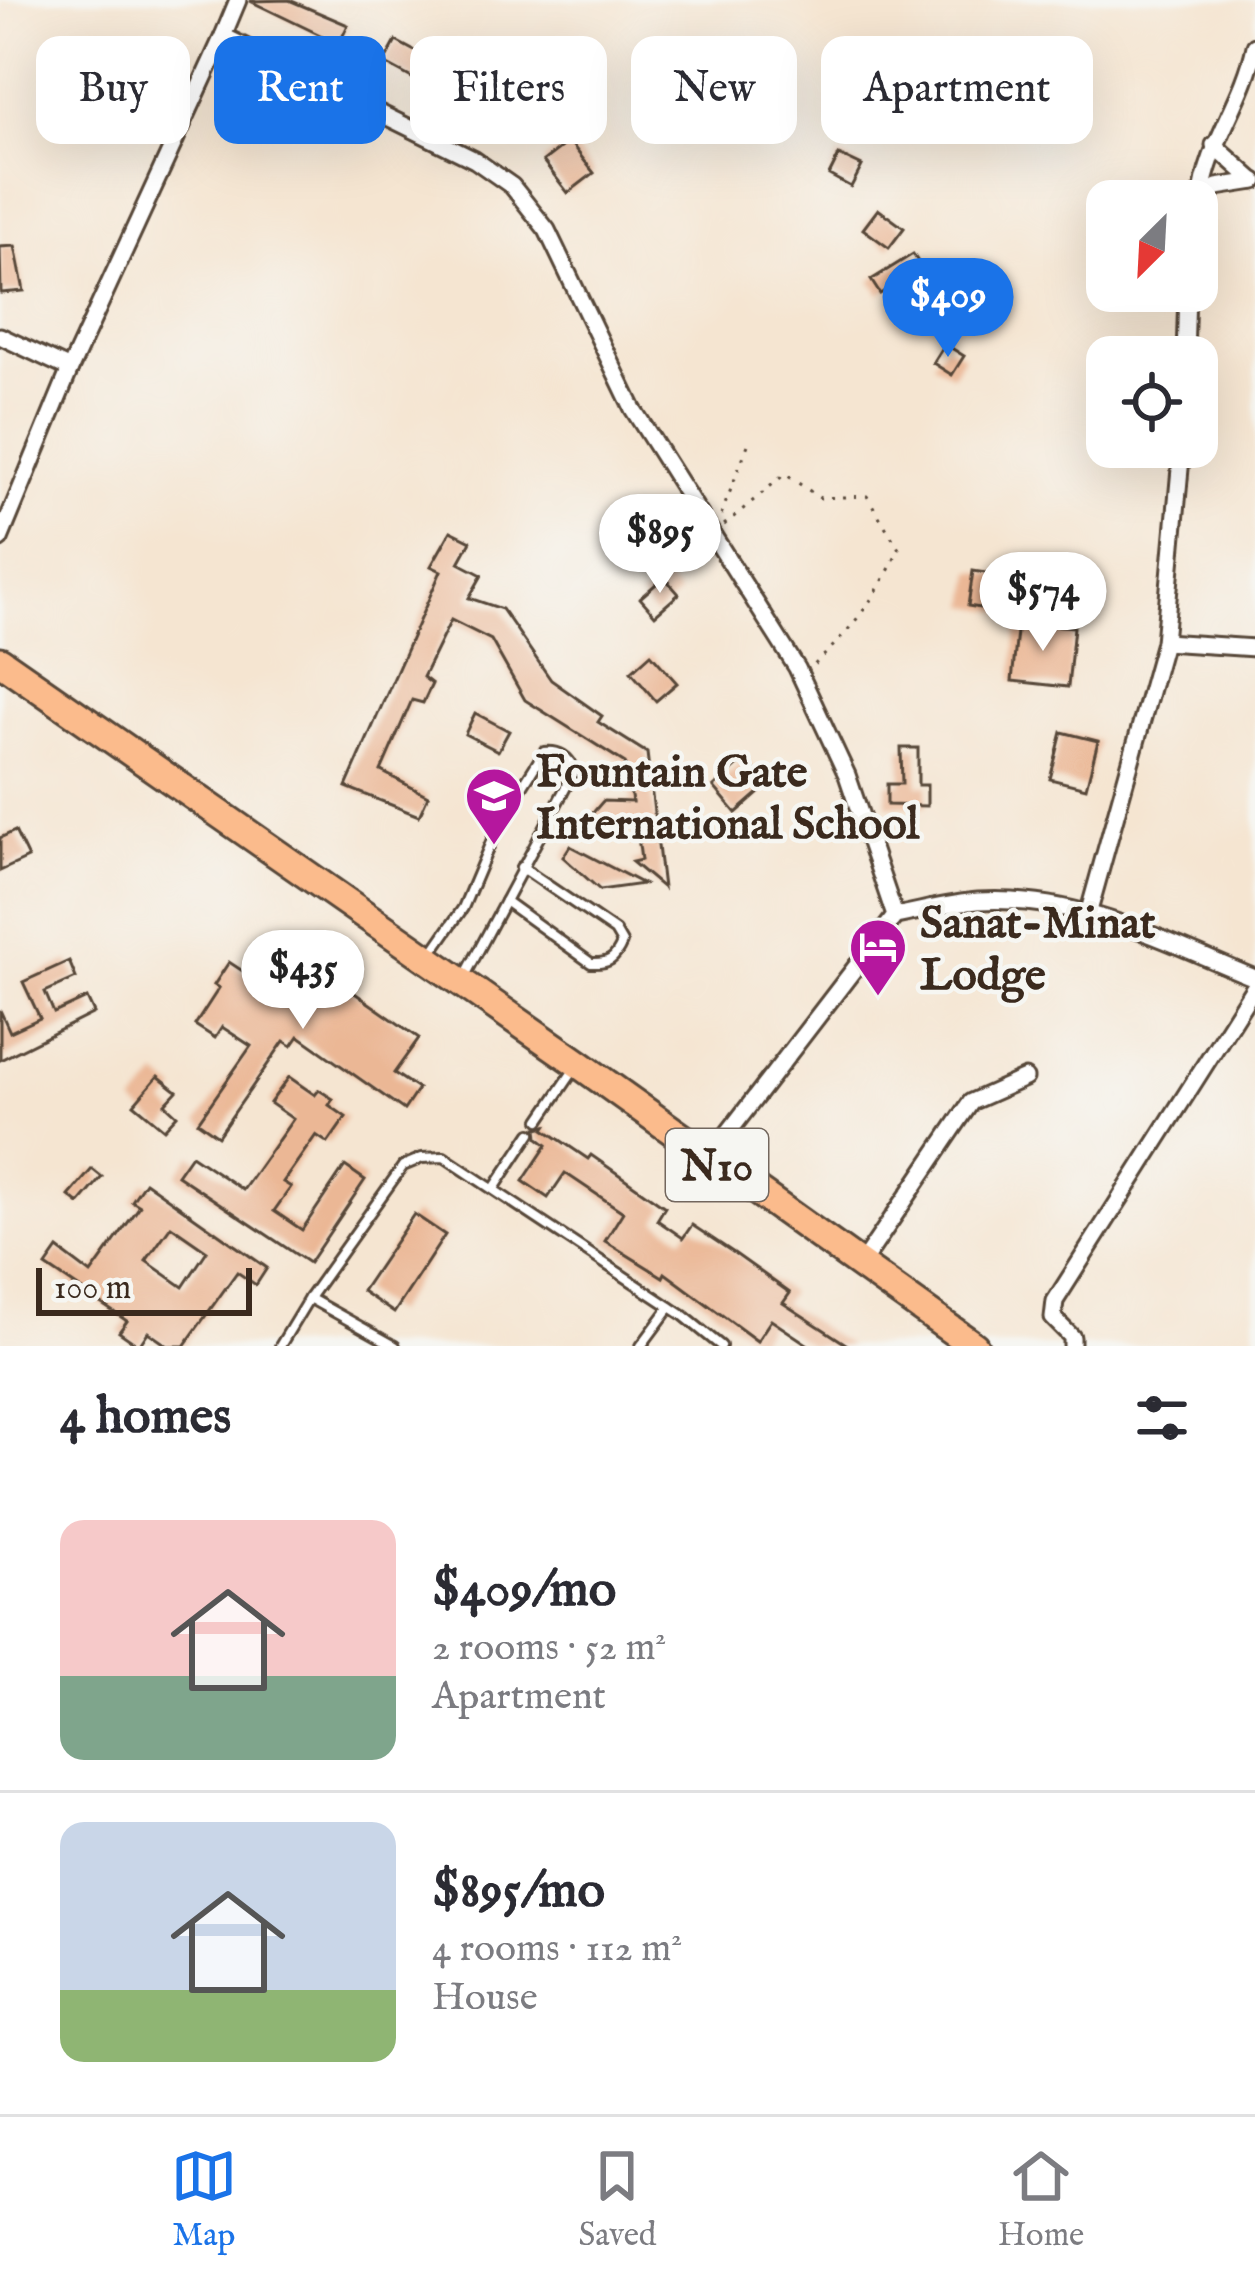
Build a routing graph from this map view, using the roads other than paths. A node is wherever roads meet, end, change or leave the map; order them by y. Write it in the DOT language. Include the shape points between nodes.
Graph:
graph roads {
  1 [pos="238,0"];
  2 [pos="223,36"];
  3 [pos="1255,46"];
  4 [pos="214,56"];
  5 [pos="386,116"];
  6 [pos="1214,145"];
  7 [pos="1205,180"];
  8 [pos="1255,181"];
  9 [pos="1218,187"];
  10 [pos="0,336"];
  11 [pos="70,369"];
  12 [pos="1180,468"];
  13 [pos="0,539"];
  14 [pos="1164,643"];
  15 [pos="1255,649"];
  16 [pos="0,661"];
  17 [pos="521,867"];
  18 [pos="505,901"];
  19 [pos="1089,911"];
  20 [pos="896,916"];
  21 [pos="427,960"];
  22 [pos="1255,982"];
  23 [pos="460,983"];
  24 [pos="579,1064"];
  25 [pos="1025,1078"];
  26 [pos="541,1120"];
  27 [pos="531,1133"];
  28 [pos="708,1159"];
  29 [pos="495,1187"];
  30 [pos="860,1266"];
  31 [pos="309,1298"];
  32 [pos="670,1306"];
  33 [pos="280,1346"];
  34 [pos="395,1346"];
  35 [pos="641,1346"];
  36 [pos="721,1346"];
  37 [pos="974,1346"];
  38 [pos="1072,1346"];
  1 -- 2 [label="street"];
  3 -- 6 [label="street"];
  4 -- 11 [label="street"];
  5 -- 20 [label="street" via="512,186 547,230 633,409 796,668 847,775"];
  6 -- 7 [label="street"];
  6 -- 8 [label="street"];
  8 -- 9 [label="street"];
  10 -- 11 [label="street"];
  11 -- 13 [label="street"];
  12 -- 14 [label="street"];
  14 -- 15 [label="street"];
  14 -- 19 [label="street"];
  16 -- 21 [label="highway, N10"];
  17 -- 18 [label="lane"];
  17 -- 18 [label="lane" via="615,931 622,943 616,957 590,962"];
  17 -- 21 [label="lane" via="575,770 555,750 544,752 499,823 463,908"];
  18 -- 23 [label="lane"];
  19 -- 20 [label="street" via="976,901"];
  19 -- 22 [label="street"];
  20 -- 28 [label="street"];
  21 -- 23 [label="highway, N10"];
  22 -- 38 [label="street" via="1054,1301 1053,1318"];
  23 -- 24 [label="highway, N10"];
  24 -- 26 [label="lane"];
  24 -- 28 [label="highway, N10"];
  25 -- 30 [label="street" via="971,1102"];
  27 -- 29 [label="lane"];
  28 -- 30 [label="highway, N10"];
  29 -- 31 [label="lane" via="444,1157 403,1166"];
  29 -- 32 [label="lane"];
  30 -- 37 [label="highway, N10"];
  31 -- 33 [label="lane"];
  31 -- 34 [label="lane"];
  32 -- 35 [label="lane"];
  32 -- 36 [label="lane"];
}
